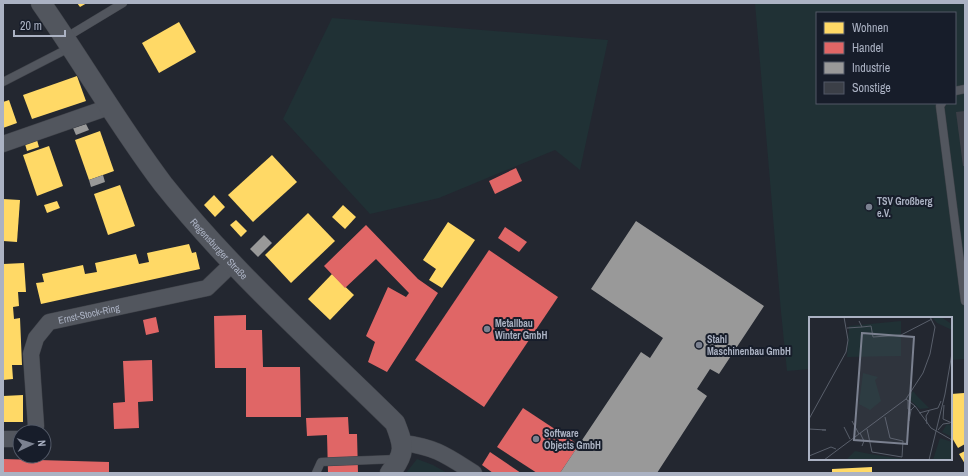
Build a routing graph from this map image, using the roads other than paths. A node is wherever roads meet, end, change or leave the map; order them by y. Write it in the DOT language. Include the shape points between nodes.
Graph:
graph roads {
  1 [pos="41,3"];
  2 [pos="123,3"];
  3 [pos="69,42"];
  4 [pos="3,82"];
  5 [pos="941,104"];
  6 [pos="109,107"];
  7 [pos="3,144"];
  8 [pos="232,264"];
  9 [pos="965,301"];
  10 [pos="36,424"];
  11 [pos="398,458"];
  12 [pos="316,473"];
  13 [pos="474,473"];
  1 -- 3 [label="street, Regensburger Straße"];
  2 -- 3 [label="lane"];
  3 -- 4 [label="lane"];
  3 -- 6 [label="street, Regensburger Straße"];
  5 -- 9 [label="lane"];
  6 -- 7 [label="street"];
  6 -- 8 [label="street, Regensburger Straße" via="163,184"];
  8 -- 10 [label="street, Ernst-Stock-Ring" via="207,288 49,322 36,338 32,354"];
  8 -- 11 [label="street, Regensburger Straße" via="395,423"];
  11 -- 12 [label="lane" via="321,462"];
  11 -- 13 [label="street" via="424,445 436,449"];
}
